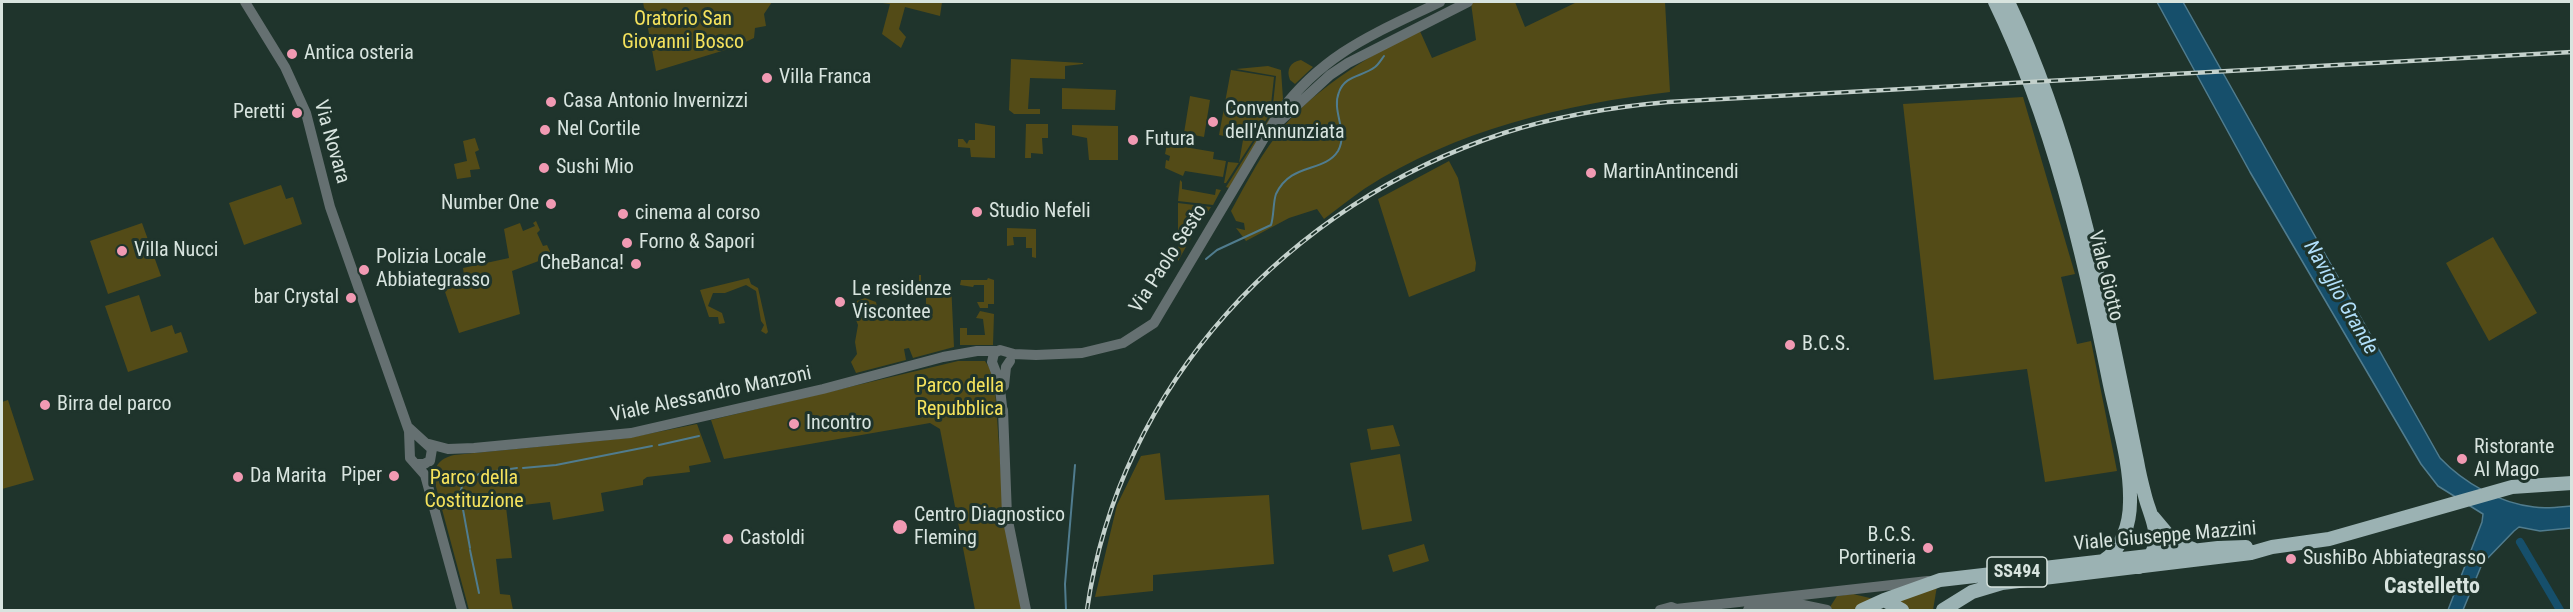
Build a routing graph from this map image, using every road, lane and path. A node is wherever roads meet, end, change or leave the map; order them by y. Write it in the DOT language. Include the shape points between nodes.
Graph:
graph roads {
  1 [pos="245,2"];
  2 [pos="1440,2"];
  3 [pos="1468,2"];
  4 [pos="1995,2"];
  5 [pos="2008,2"];
  6 [pos="1264,141"];
  7 [pos="1001,360"];
  8 [pos="421,444"];
  9 [pos="448,449"];
  10 [pos="431,459"];
  11 [pos="417,464"];
  12 [pos="425,475"];
  13 [pos="2571,483"];
  14 [pos="2152,516"];
  15 [pos="2272,548"];
  16 [pos="2198,550"];
  17 [pos="2149,556"];
  18 [pos="2103,561"];
  19 [pos="2139,567"];
  20 [pos="1940,580"];
  21 [pos="1850,589"];
  22 [pos="1883,600"];
  23 [pos="462,610"];
  24 [pos="1026,610"];
  25 [pos="1669,610"];
  26 [pos="1748,610"];
  27 [pos="1827,610"];
  28 [pos="1862,610"];
  29 [pos="1902,610"];
  30 [pos="1943,610"];
  1 -- 8 [label="street, Via Novara" via="285,67 306,113 330,207 362,302 406,425"];
  2 -- 6 [label="street, Via Paolo Sesto" via="1361,39 1324,64 1279,112"];
  3 -- 6 [label="street, Via Paolo Sesto" via="1330,75"];
  4 -- 18 [label="main road, Viale Giotto" via="2021,57 2066,199 2100,333 2126,460 2129,516 2118,547"];
  5 -- 14 [label="main road, Viale Giotto" via="2027,42 2079,204"];
  6 -- 7 [label="street, Via Paolo Sesto" via="1154,323 1108,348"];
  7 -- 9 [label="street, Viale Alessandro Manzoni" via="977,351 943,357 631,433"];
  7 -- 24 [label="street" via="1007,516"];
  8 -- 9 [label="street, Viale Alessandro Manzoni"];
  8 -- 10 [label="street" via="433,452"];
  8 -- 11 [label="street" via="410,458"];
  9 -- 10 [label="street, Viale Alessandro Manzoni"];
  10 -- 11 [label="street, Viale Alessandro Manzoni"];
  10 -- 12 [label="street"];
  11 -- 12 [label="street"];
  12 -- 23 [label="street"];
  13 -- 15 [label="main road, SS494" via="2512,487 2329,538"];
  14 -- 16 [label="main road, Viale Giotto" via="2174,542"];
  14 -- 17 [label="main road, Viale Giotto" via="2155,545"];
  15 -- 16 [label="main road, Viale Giuseppe Mazzini / SS494"];
  15 -- 19 [label="main road, Viale Giuseppe Mazzini / SS494"];
  16 -- 17 [label="main road, Viale Giuseppe Mazzini / SS494"];
  17 -- 18 [label="main road, Viale Giuseppe Mazzini / SS494"];
  17 -- 19 [label="main road"];
  18 -- 20 [label="main road, Viale Giuseppe Mazzini / SS494"];
  19 -- 30 [label="main road, Viale Giuseppe Mazzini / SS494" via="1990,586 1961,597"];
  20 -- 21 [label="street, Viale Giuseppe Mazzini"];
  20 -- 22 [label="main road, Viale Giuseppe Mazzini / SS494"];
  21 -- 22 [label="street, Viale Giuseppe Mazzini"];
  21 -- 25 [label="street, Viale Giuseppe Mazzini"];
  22 -- 28 [label="main road, Viale Giuseppe Mazzini / SS494"];
  22 -- 29 [label="main road, Viale Giuseppe Mazzini"];
  26 -- 27 [label="street" via="1803,605"];
}
